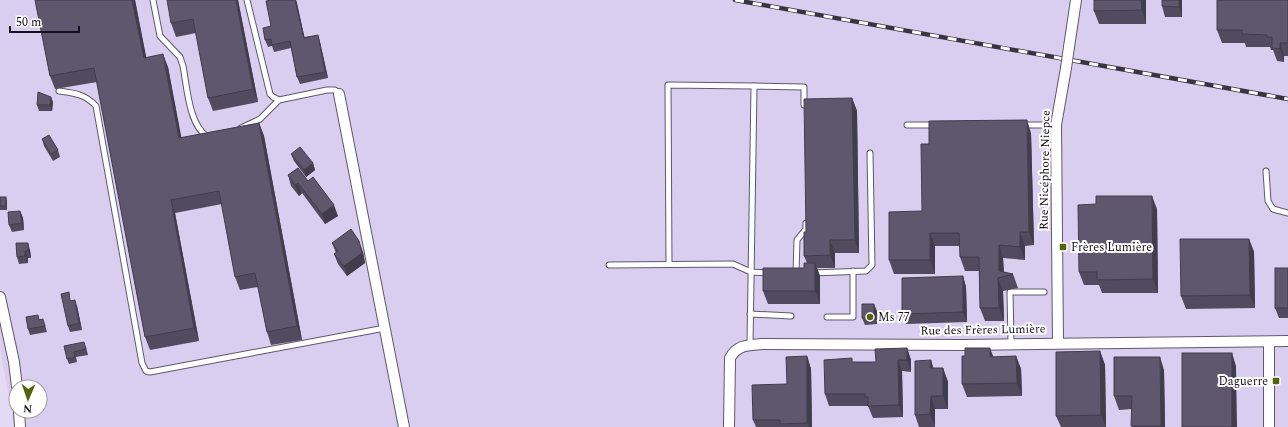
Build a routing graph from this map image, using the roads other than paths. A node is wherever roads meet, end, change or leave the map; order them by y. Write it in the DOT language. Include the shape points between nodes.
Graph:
graph roads {
  1 [pos="153,0"];
  2 [pos="247,0"];
  3 [pos="1076,0"];
  4 [pos="754,86"];
  5 [pos="59,91"];
  6 [pos="339,94"];
  7 [pos="278,100"];
  8 [pos="804,111"];
  9 [pos="907,125"];
  10 [pos="939,125"];
  11 [pos="1017,125"];
  12 [pos="1056,125"];
  13 [pos="234,132"];
  14 [pos="214,136"];
  15 [pos="870,153"];
  16 [pos="1266,171"];
  17 [pos="806,213"];
  18 [pos="1288,213"];
  19 [pos="669,264"];
  20 [pos="608,265"];
  21 [pos="853,271"];
  22 [pos="751,272"];
  23 [pos="774,273"];
  24 [pos="789,273"];
  25 [pos="797,273"];
  26 [pos="1044,292"];
  27 [pos="0,296"];
  28 [pos="750,314"];
  29 [pos="791,316"];
  30 [pos="827,318"];
  31 [pos="386,328"];
  32 [pos="1288,341"];
  33 [pos="1058,342"];
  34 [pos="1269,342"];
  35 [pos="1011,344"];
  36 [pos="750,345"];
  37 [pos="16,379"];
  38 [pos="404,427"];
  39 [pos="729,427"];
  40 [pos="1269,427"];
  1 -- 14 [label="lane" via="160,36 180,57 195,124 208,137"];
  2 -- 7 [label="lane" via="270,94"];
  3 -- 12 [label="street, Rue Nicéphore Niepce, bridge"];
  4 -- 8 [label="lane" via="804,87"];
  4 -- 19 [label="lane" via="668,84"];
  4 -- 22 [label="lane"];
  5 -- 31 [label="lane" via="81,94 96,106 142,363 146,371"];
  6 -- 7 [label="lane" via="335,90 327,90"];
  6 -- 31 [label="street"];
  7 -- 13 [label="lane" via="260,119"];
  9 -- 10 [label="lane"];
  11 -- 12 [label="lane"];
  12 -- 33 [label="street, Rue Nicéphore Niepce"];
  15 -- 21 [label="lane" via="872,265 866,271"];
  16 -- 18 [label="lane" via="1268,201 1273,210"];
  17 -- 25 [label="lane" via="806,229 797,240"];
  19 -- 20 [label="lane"];
  19 -- 22 [label="lane" via="733,264"];
  21 -- 25 [label="lane"];
  21 -- 30 [label="lane" via="853,317"];
  22 -- 23 [label="lane"];
  22 -- 28 [label="lane"];
  24 -- 25 [label="lane"];
  26 -- 35 [label="lane" via="1010,292"];
  27 -- 37 [label="street"];
  28 -- 29 [label="lane"];
  28 -- 36 [label="lane"];
  31 -- 38 [label="street"];
  32 -- 34 [label="street, Rue des Frères Lumière"];
  33 -- 34 [label="street, Rue des Frères Lumière"];
  33 -- 35 [label="street, Rue des Frères Lumière"];
  34 -- 40 [label="street"];
  35 -- 36 [label="street, Rue des Frères Lumière"];
  36 -- 39 [label="street, Rue des Frères Lumière" via="741,346 730,358"];
}
